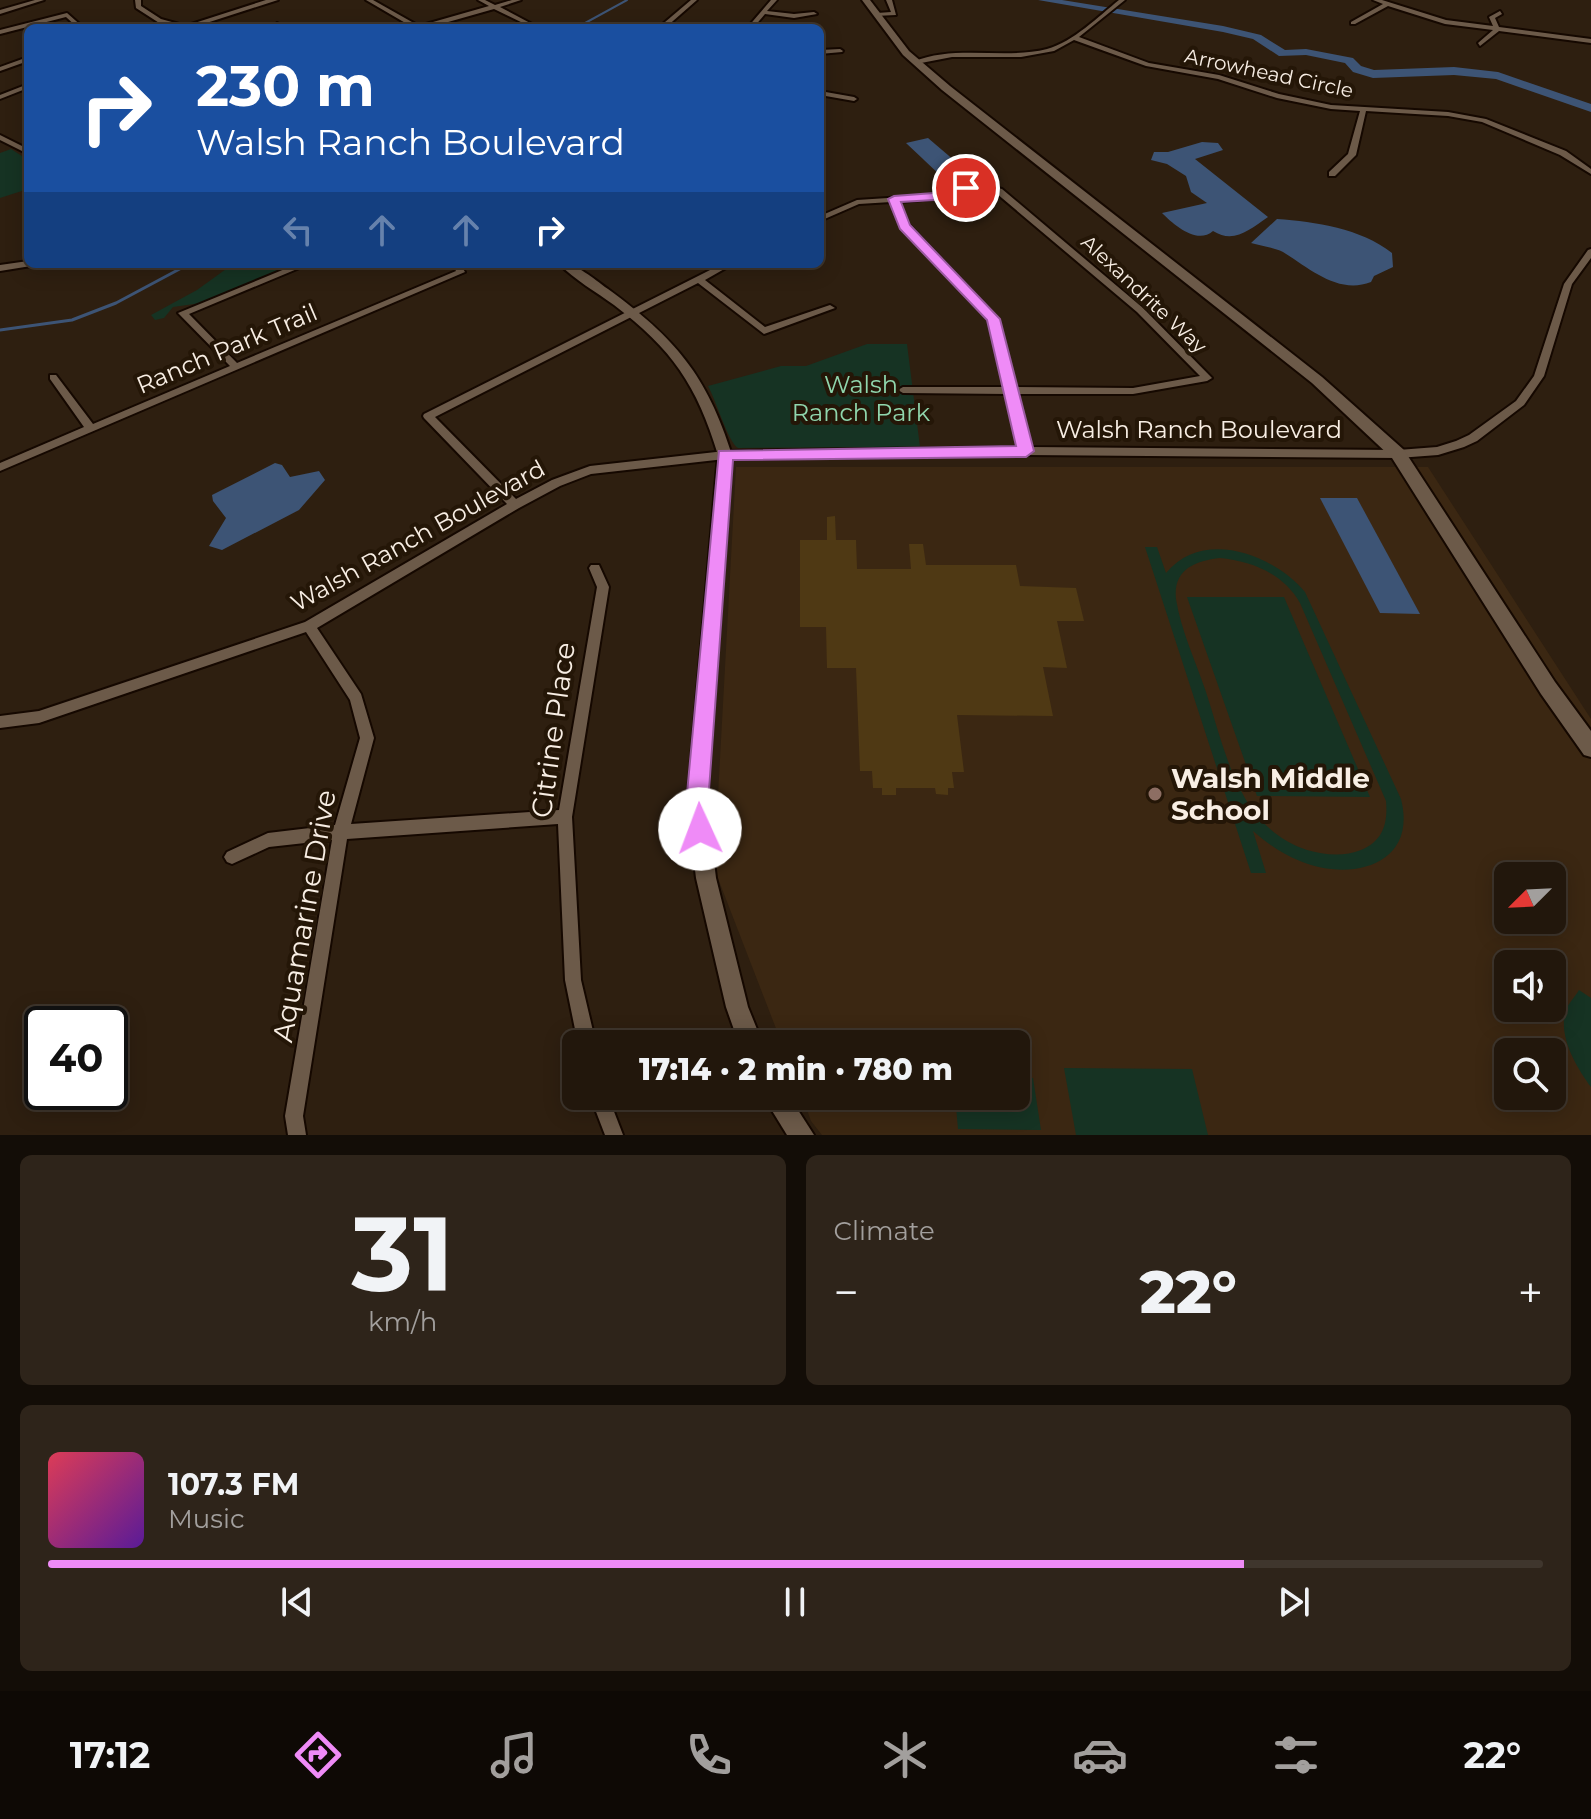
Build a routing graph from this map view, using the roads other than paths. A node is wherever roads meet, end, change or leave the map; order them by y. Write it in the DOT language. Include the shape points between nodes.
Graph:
graph roads {
  1 [pos="41,0"];
  2 [pos="138,0"];
  3 [pos="369,0"];
  4 [pos="481,0"];
  5 [pos="518,0"];
  6 [pos="694,0"];
  7 [pos="774,0"];
  8 [pos="866,0"];
  9 [pos="889,0"];
  10 [pos="278,1"];
  11 [pos="1121,1"];
  12 [pos="1380,1"];
  13 [pos="495,7"];
  14 [pos="0,12"];
  15 [pos="766,13"];
  16 [pos="1500,13"];
  17 [pos="814,14"];
  18 [pos="877,15"];
  19 [pos="159,20"];
  20 [pos="1353,23"];
  21 [pos="32,24"];
  22 [pos="77,24"];
  23 [pos="165,24"];
  24 [pos="173,24"];
  25 [pos="200,24"];
  26 [pos="212,24"];
  27 [pos="412,24"];
  28 [pos="433,24"];
  29 [pos="529,24"];
  30 [pos="666,24"];
  31 [pos="754,24"];
  32 [pos="24,26"];
  33 [pos="1497,30"];
  34 [pos="0,32"];
  35 [pos="1075,38"];
  36 [pos="1591,41"];
  37 [pos="1480,44"];
  38 [pos="840,51"];
  39 [pos="824,52"];
  40 [pos="24,60"];
  41 [pos="916,62"];
  42 [pos="0,69"];
  43 [pos="24,88"];
  44 [pos="24,93"];
  45 [pos="824,94"];
  46 [pos="854,99"];
  47 [pos="0,100"];
  48 [pos="1363,111"];
  49 [pos="0,137"];
  50 [pos="24,150"];
  51 [pos="1591,172"];
  52 [pos="1332,174"];
  53 [pos="894,199"];
  54 [pos="824,217"];
  55 [pos="1591,252"];
  56 [pos="24,265"];
  57 [pos="0,268"];
  58 [pos="295,268"];
  59 [pos="458,268"];
  60 [pos="571,268"];
  61 [pos="721,268"];
  62 [pos="698,279"];
  63 [pos="830,308"];
  64 [pos="634,314"];
  65 [pos="236,367"];
  66 [pos="53,377"];
  67 [pos="903,390"];
  68 [pos="1011,391"];
  69 [pos="91,429"];
  70 [pos="1026,451"];
  71 [pos="1398,454"];
  72 [pos="725,455"];
  73 [pos="0,467"];
  74 [pos="515,505"];
  75 [pos="595,568"];
  76 [pos="309,626"];
  77 [pos="0,722"];
  78 [pos="1591,748"];
  79 [pos="565,817"];
  80 [pos="341,832"];
  81 [pos="232,857"];
  82 [pos="584,1030"];
  83 [pos="746,1030"];
  84 [pos="604,1110"];
  85 [pos="785,1110"];
  86 [pos="297,1135"];
  87 [pos="614,1135"];
  88 [pos="802,1135"];
  1 -- 14 [label="street"];
  2 -- 19 [label="street" via="144,13"];
  3 -- 27 [label="street"];
  4 -- 13 [label="street"];
  5 -- 13 [label="street"];
  6 -- 30 [label="street"];
  7 -- 15 [label="street"];
  8 -- 18 [label="main road"];
  9 -- 18 [label="street" via="894,14"];
  10 -- 25 [label="street"];
  10 -- 26 [label="street"];
  11 -- 35 [label="street"];
  12 -- 20 [label="street"];
  12 -- 33 [label="street" via="1445,22"];
  13 -- 28 [label="street"];
  13 -- 29 [label="street"];
  15 -- 17 [label="street"];
  15 -- 31 [label="street"];
  16 -- 33 [label="street" via="1492,17"];
  18 -- 41 [label="main road"];
  19 -- 23 [label="street"];
  19 -- 24 [label="street"];
  21 -- 22 [label="street" via="67,15"];
  32 -- 34 [label="street"];
  33 -- 36 [label="street"];
  33 -- 37 [label="street"];
  35 -- 41 [label="street" via="1035,53 952,55"];
  35 -- 48 [label="street, Arrowhead Circle" via="1148,65"];
  38 -- 39 [label="street"];
  40 -- 42 [label="street"];
  41 -- 71 [label="main road" via="1317,380"];
  43 -- 47 [label="street"];
  44 -- 47 [label="street"];
  45 -- 46 [label="street"];
  48 -- 51 [label="street, Arrowhead Circle" via="1484,120 1563,153"];
  48 -- 52 [label="street" via="1352,155"];
  49 -- 50 [label="street"];
  53 -- 54 [label="street, Alexandrite Way" via="857,202"];
  53 -- 68 [label="street" via="905,226 993,319"];
  53 -- 68 [label="street, Alexandrite Way" via="934,197 980,186 999,191 1140,310 1207,378 1133,391"];
  55 -- 71 [label="street" via="1565,289 1539,376 1520,403 1460,444"];
  56 -- 57 [label="street"];
  58 -- 65 [label="street" via="183,313"];
  59 -- 65 [label="street, Ranch Park Trail" via="461,272"];
  60 -- 64 [label="street"];
  61 -- 62 [label="street"];
  62 -- 63 [label="street" via="764,331"];
  62 -- 64 [label="street"];
  64 -- 72 [label="street" via="671,347 700,384"];
  64 -- 74 [label="street" via="428,416"];
  65 -- 69 [label="street, Ranch Park Trail"];
  66 -- 69 [label="street"];
  67 -- 68 [label="street, Alexandrite Way"];
  68 -- 70 [label="street"];
  69 -- 73 [label="street, Ranch Park Trail"];
  70 -- 71 [label="street, Walsh Ranch Boulevard"];
  70 -- 72 [label="street, Walsh Ranch Boulevard"];
  71 -- 78 [label="main road"];
  72 -- 74 [label="street, Walsh Ranch Boulevard" via="590,470"];
  72 -- 83 [label="street" via="697,804 706,878"];
  74 -- 76 [label="street, Walsh Ranch Boulevard"];
  75 -- 79 [label="street, Citrine Place" via="603,587"];
  76 -- 77 [label="street, Walsh Ranch Boulevard" via="39,717"];
  76 -- 80 [label="street, Aquamarine Drive" via="356,698 367,738"];
  79 -- 80 [label="street"];
  79 -- 82 [label="street, Citrine Place" via="573,980"];
  80 -- 81 [label="street" via="268,840"];
  80 -- 86 [label="street, Aquamarine Drive" via="294,1116"];
  84 -- 87 [label="street"];
  85 -- 88 [label="street"];
}
